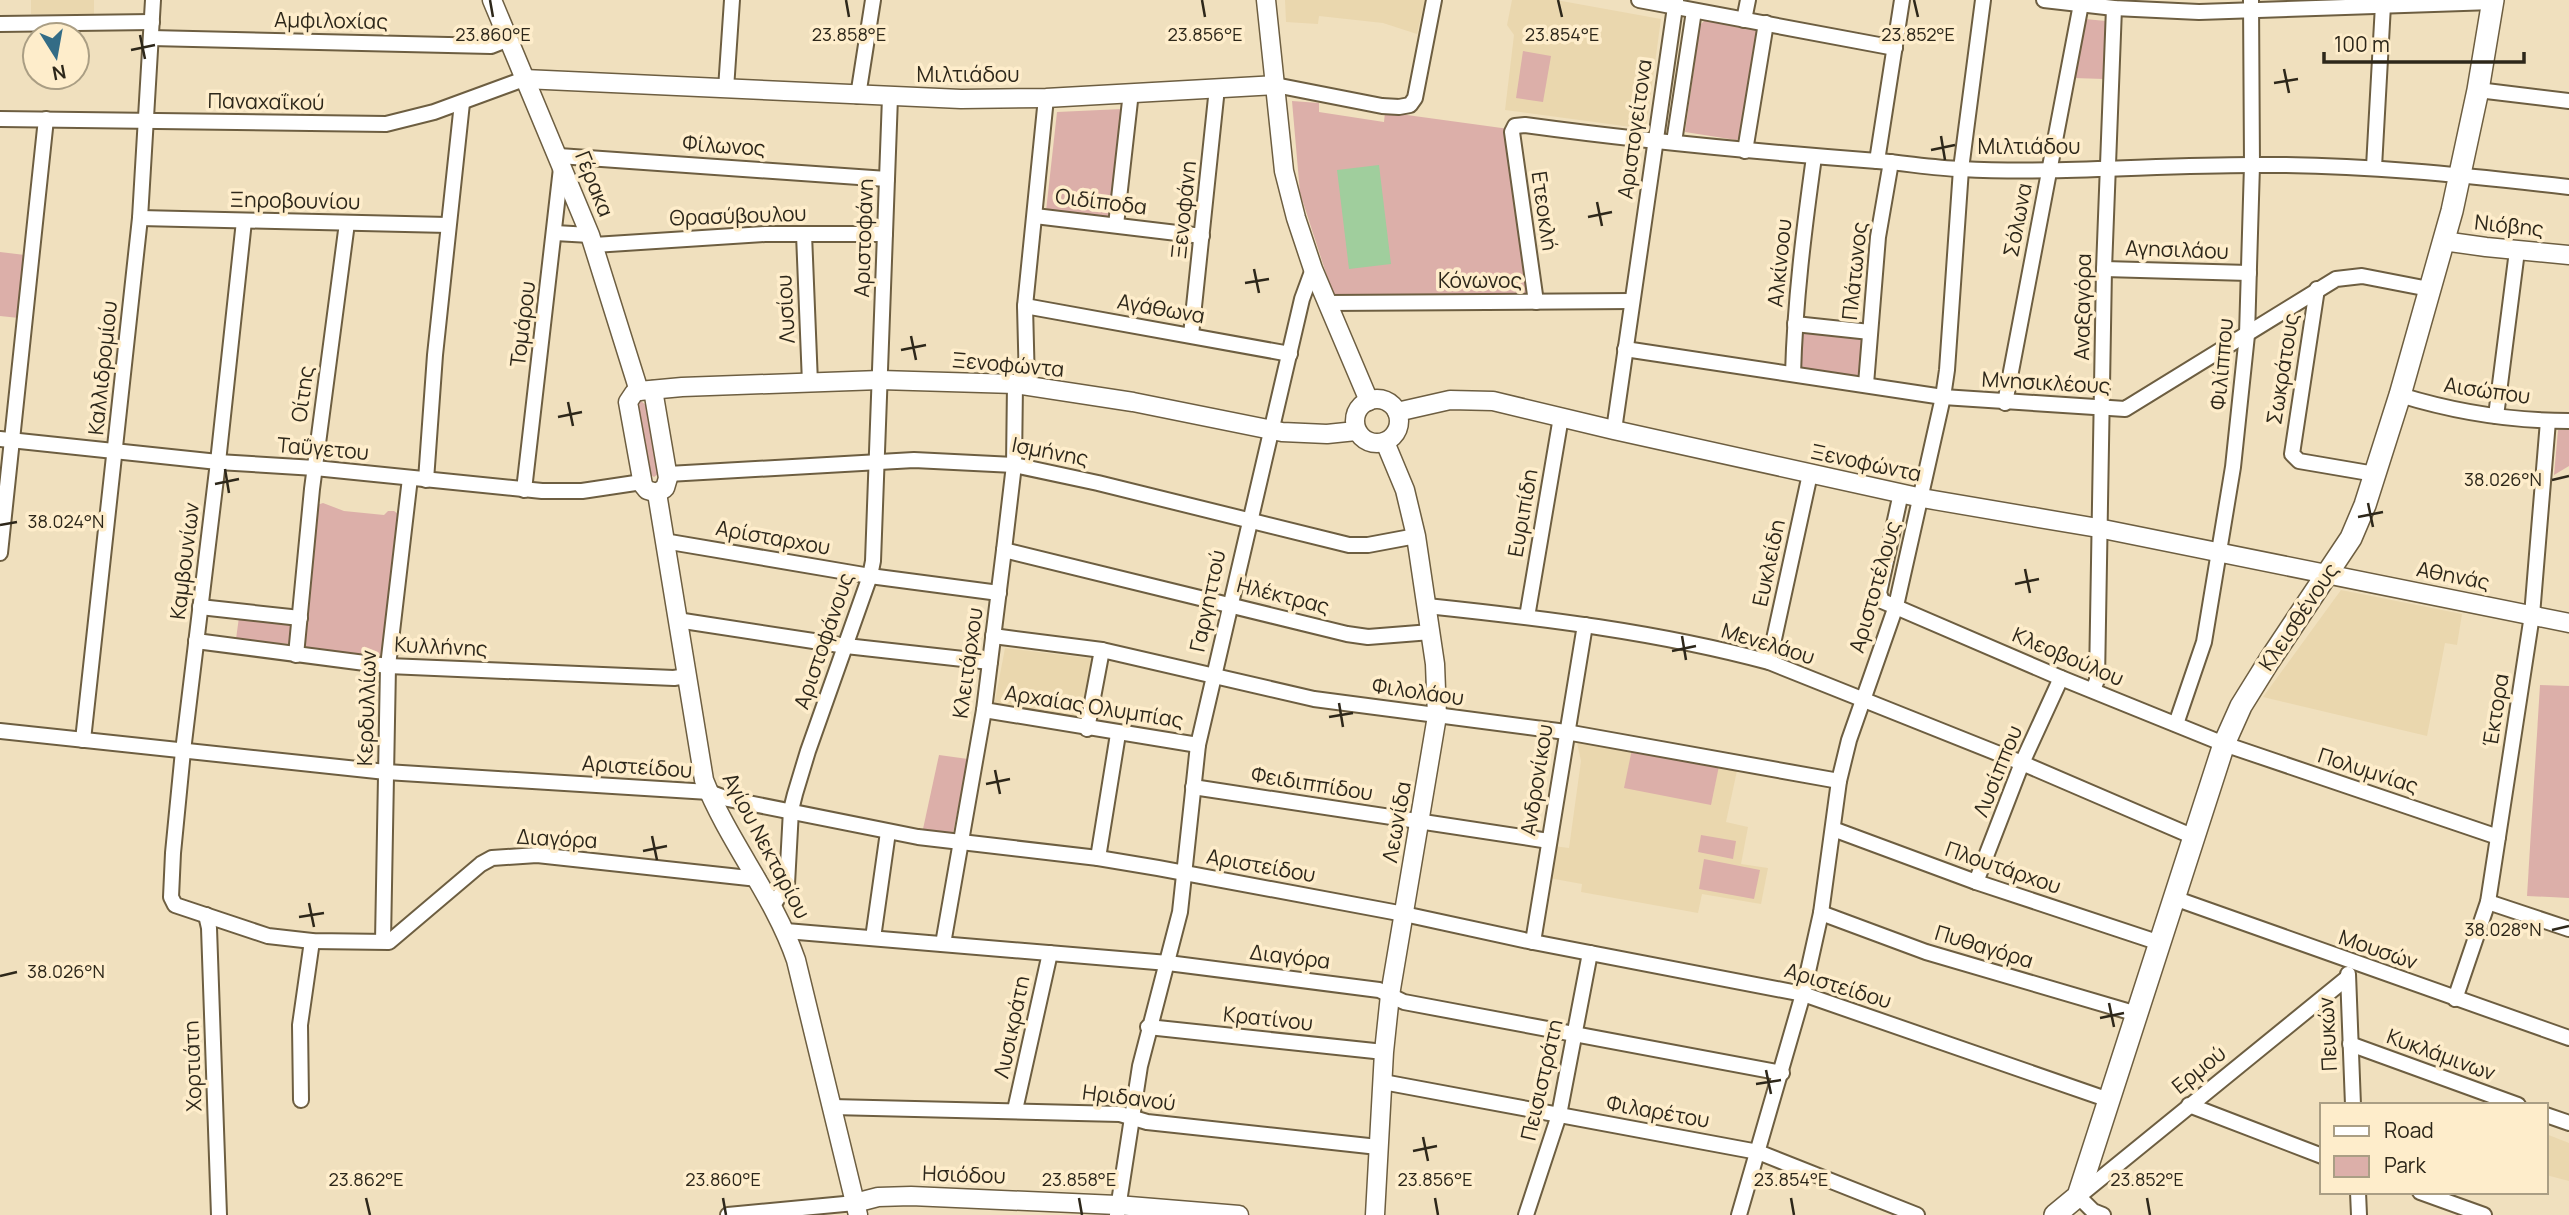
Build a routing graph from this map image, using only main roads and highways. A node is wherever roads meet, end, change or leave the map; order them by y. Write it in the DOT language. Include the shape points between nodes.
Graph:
graph roads {
  1 [pos="2493,1"];
  2 [pos="2074,1206"];
  3 [pos="2055,1215"];
  1 -- 2 [label="main road, Κλεισθένους" via="2444,241 2358,523 2241,706 2224,744"];
  2 -- 3 [label="main road"];
}
